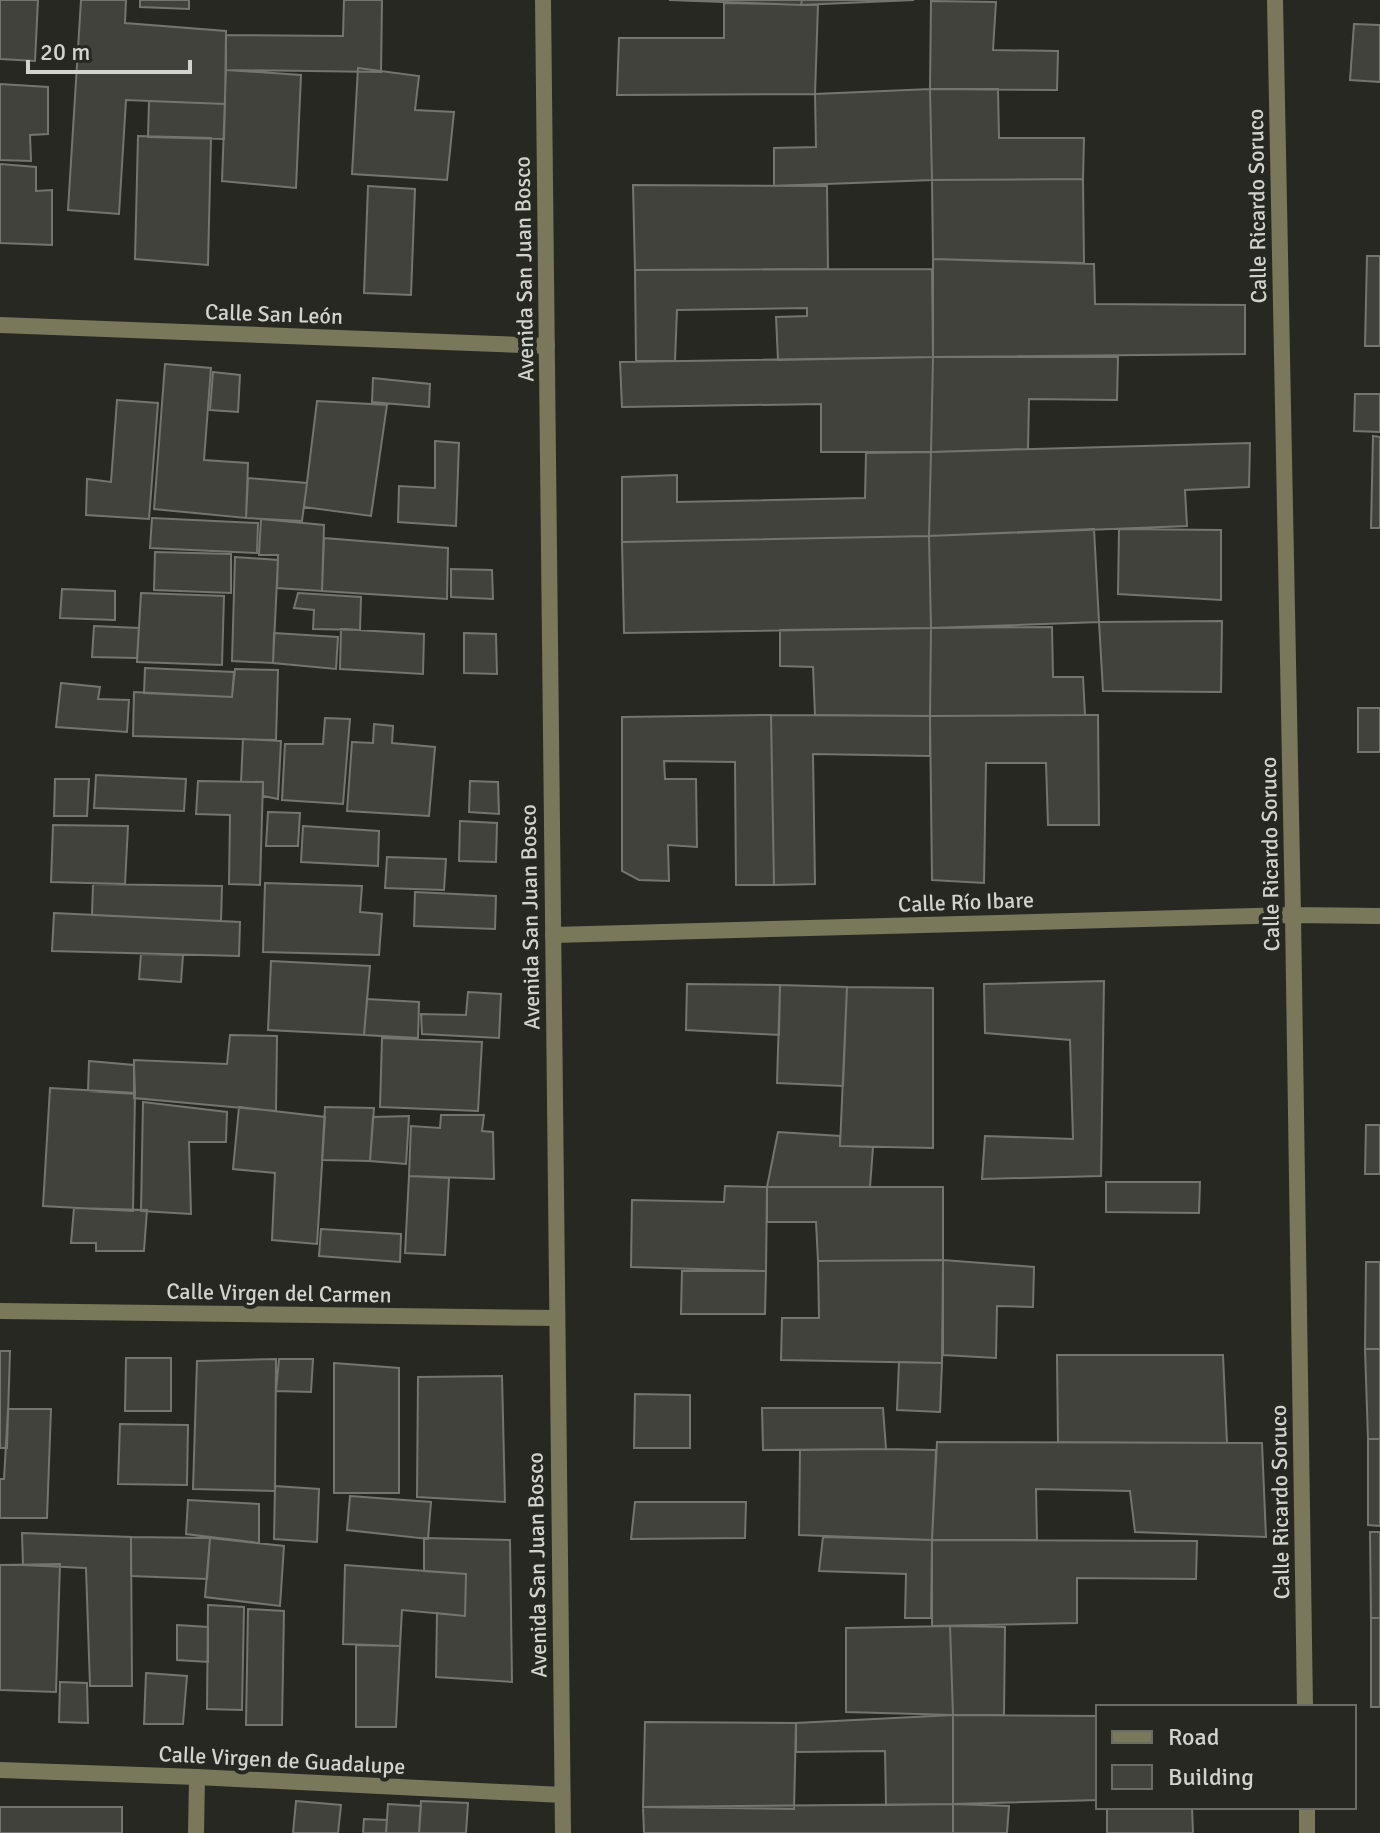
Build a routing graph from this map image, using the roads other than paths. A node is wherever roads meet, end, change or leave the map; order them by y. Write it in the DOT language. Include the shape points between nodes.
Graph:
graph roads {
  1 [pos="543,0"];
  2 [pos="1275,0"];
  3 [pos="0,325"];
  4 [pos="547,346"];
  5 [pos="1293,915"];
  6 [pos="1380,916"];
  7 [pos="553,935"];
  8 [pos="0,1311"];
  9 [pos="557,1318"];
  10 [pos="1305,1705"];
  11 [pos="0,1770"];
  12 [pos="197,1777"];
  13 [pos="562,1795"];
  14 [pos="1307,1809"];
  15 [pos="196,1833"];
  16 [pos="563,1833"];
  17 [pos="1307,1833"];
  1 -- 4 [label="street, Avenida San Juan Bosco"];
  2 -- 5 [label="street, Calle Ricardo Soruco"];
  3 -- 4 [label="street, Calle San León"];
  4 -- 7 [label="street, Avenida San Juan Bosco"];
  5 -- 6 [label="street, Calle Río Ibare"];
  5 -- 7 [label="street, Calle Río Ibare"];
  5 -- 10 [label="street, Calle Ricardo Soruco"];
  7 -- 9 [label="street, Avenida San Juan Bosco"];
  8 -- 9 [label="street, Calle Virgen del Carmen"];
  9 -- 13 [label="street, Avenida San Juan Bosco"];
  11 -- 12 [label="street, Calle Virgen de Guadalupe"];
  12 -- 13 [label="street, Calle Virgen de Guadalupe"];
  12 -- 15 [label="street"];
  13 -- 16 [label="street, Avenida San Juan Bosco"];
  14 -- 17 [label="street"];
}
